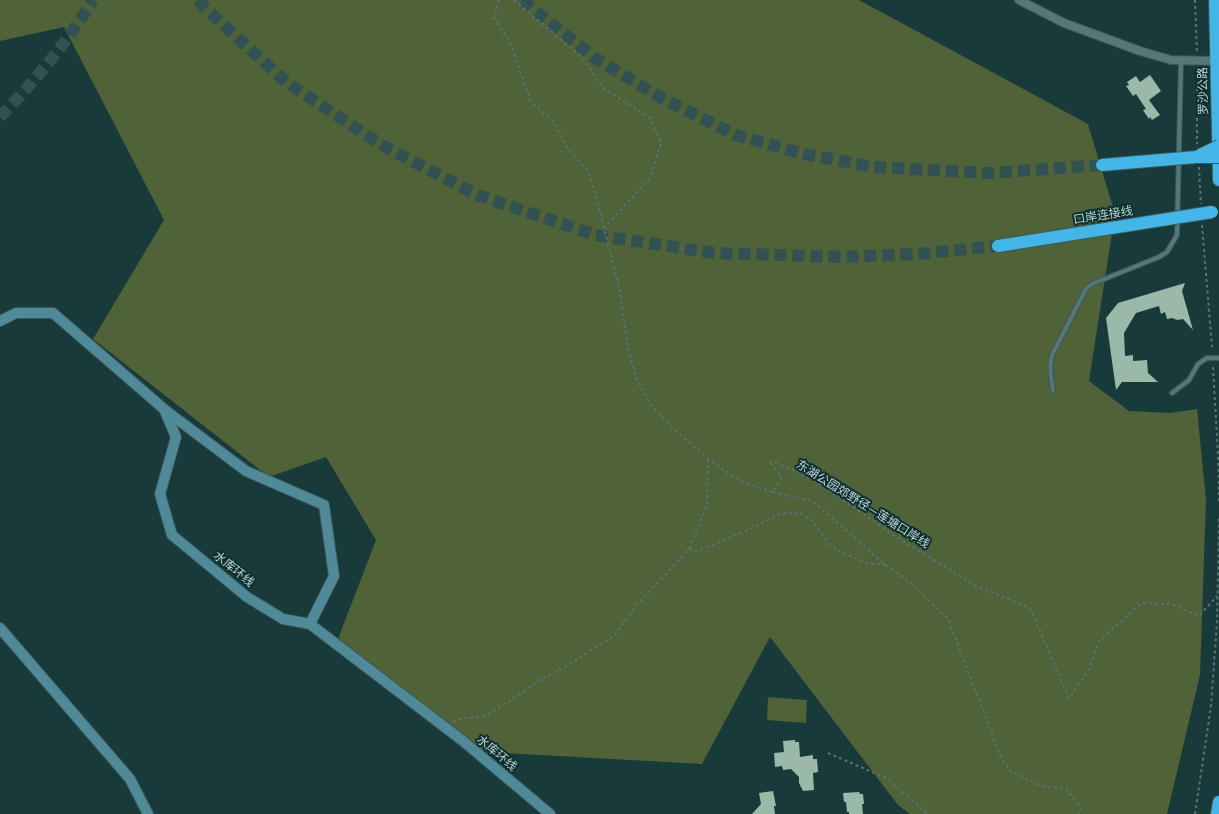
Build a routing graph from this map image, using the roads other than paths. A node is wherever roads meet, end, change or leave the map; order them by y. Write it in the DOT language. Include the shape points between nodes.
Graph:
graph roads {
  1 [pos="1019,0"];
  2 [pos="1214,0"];
  3 [pos="1181,61"];
  4 [pos="1216,61"];
  5 [pos="1219,146"];
  6 [pos="1196,157"];
  7 [pos="1219,157"];
  8 [pos="1102,165"];
  9 [pos="1219,180"];
  10 [pos="1217,210"];
  11 [pos="998,246"];
  12 [pos="0,321"];
  13 [pos="1219,358"];
  14 [pos="1053,390"];
  15 [pos="1172,393"];
  16 [pos="164,409"];
  17 [pos="310,624"];
  18 [pos="0,628"];
  19 [pos="1219,802"];
  20 [pos="148,814"];
  21 [pos="550,814"];
  22 [pos="1217,814"];
  1 -- 3 [label="street" via="1064,23 1140,51"];
  2 -- 4 [label="highway, 罗沙公路"];
  3 -- 4 [label="street"];
  3 -- 14 [label="lane" via="1177,235 1167,252 1092,284 1086,290 1052,356 1050,376"];
  4 -- 9 [label="highway, 罗沙公路"];
  5 -- 6 [label="highway, bridge"];
  6 -- 7 [label="highway, bridge"];
  6 -- 8 [label="highway, bridge"];
  10 -- 11 [label="highway, 口岸连接线, bridge"];
  12 -- 16 [label="street, 水库环线" via="16,313 52,313"];
  13 -- 15 [label="lane" via="1207,358 1198,364 1189,380"];
  16 -- 17 [label="street, 水库环线" via="176,438 160,494 172,535 247,597 283,619"];
  16 -- 17 [label="street" via="246,471 324,505 334,576"];
  17 -- 21 [label="street, 水库环线" via="463,741"];
  18 -- 20 [label="street" via="130,779"];
  19 -- 22 [label="highway"];
}
